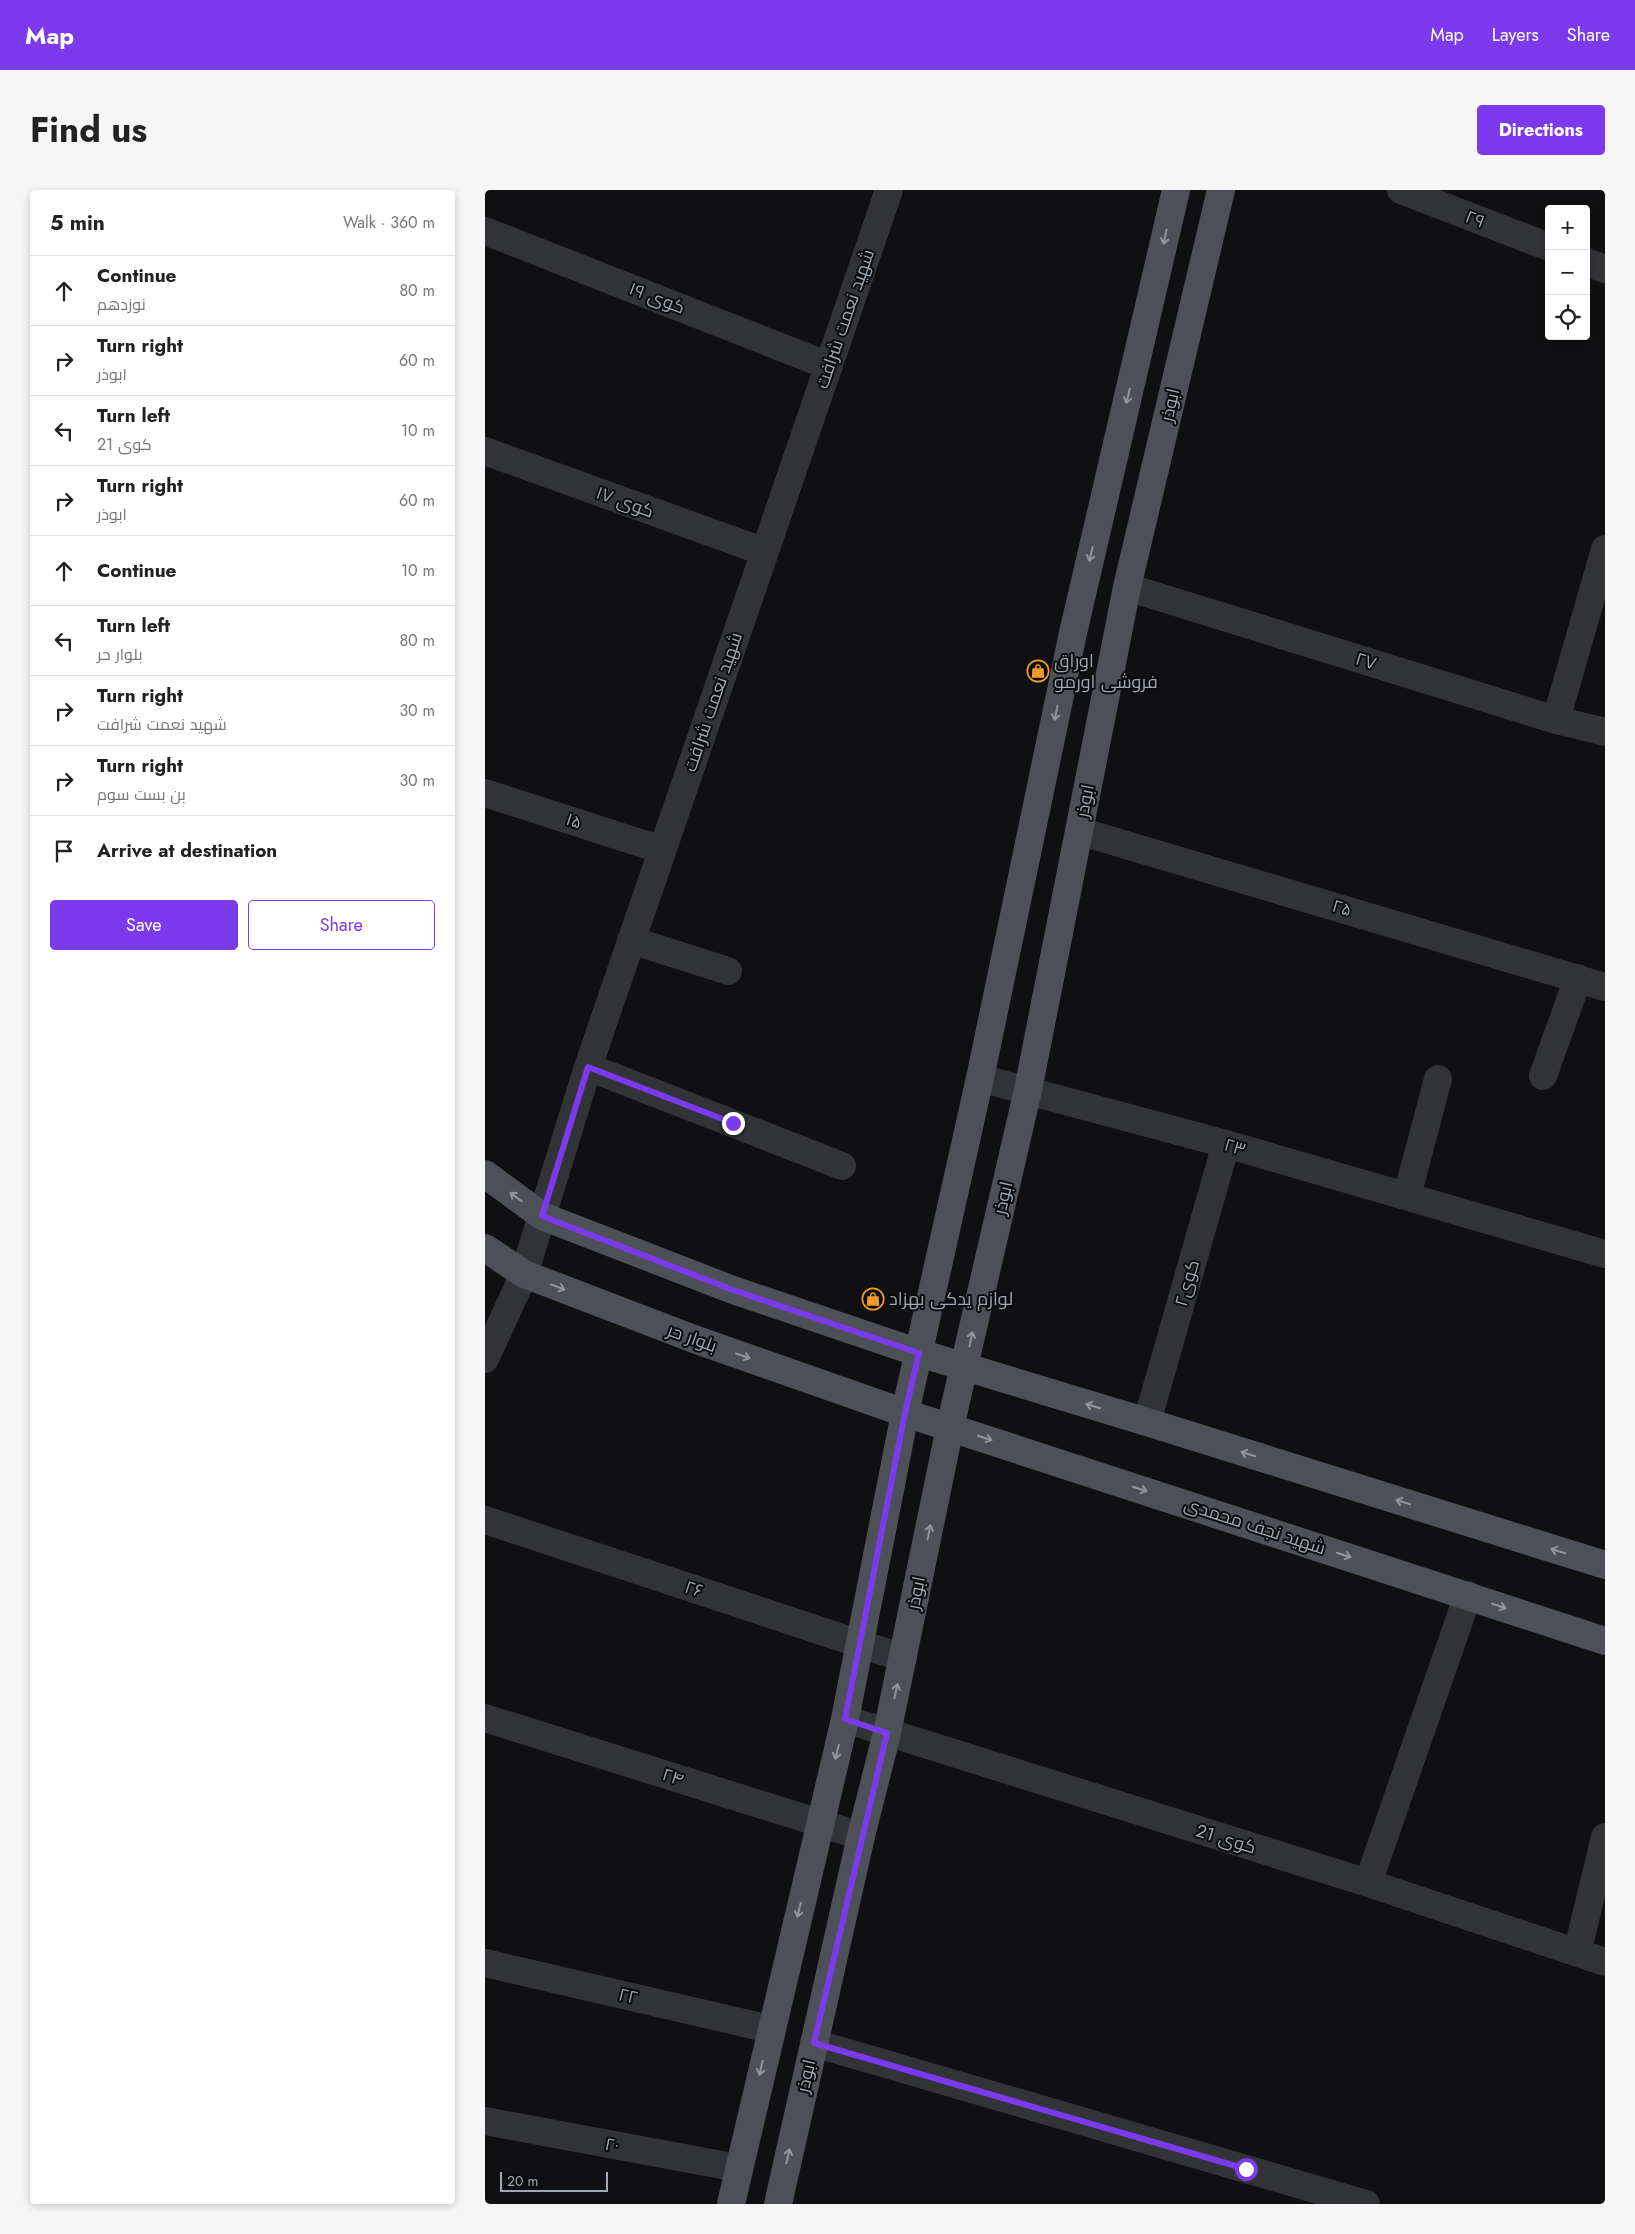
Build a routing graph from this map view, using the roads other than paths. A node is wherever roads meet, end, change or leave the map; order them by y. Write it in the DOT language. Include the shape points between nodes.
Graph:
graph roads {
  1 [pos="889,190"];
  2 [pos="1177,190"];
  3 [pos="1221,190"];
  4 [pos="1401,190"];
  5 [pos="485,231"];
  6 [pos="1545,245"];
  7 [pos="1590,263"];
  8 [pos="1605,269"];
  9 [pos="829,366"];
  10 [pos="485,451"];
  11 [pos="1605,549"];
  12 [pos="765,552"];
  13 [pos="1127,587"];
  14 [pos="1073,633"];
  15 [pos="1115,644"];
  16 [pos="1555,720"];
  17 [pos="1605,732"];
  18 [pos="485,793"];
  19 [pos="1079,831"];
  20 [pos="662,850"];
  21 [pos="631,940"];
  22 [pos="728,971"];
  23 [pos="1578,978"];
  24 [pos="1605,987"];
  25 [pos="588,1067"];
  26 [pos="1543,1076"];
  27 [pos="981,1078"];
  28 [pos="1439,1079"];
  29 [pos="1028,1090"];
  30 [pos="1226,1144"];
  31 [pos="842,1166"];
  32 [pos="485,1174"];
  33 [pos="1407,1196"];
  34 [pos="542,1216"];
  35 [pos="485,1248"];
  36 [pos="1605,1254"];
  37 [pos="524,1274"];
  38 [pos="919,1353"];
  39 [pos="485,1357"];
  40 [pos="964,1366"];
  41 [pos="905,1413"];
  42 [pos="1147,1422"];
  43 [pos="950,1427"];
  44 [pos="485,1520"];
  45 [pos="1605,1565"];
  46 [pos="1468,1595"];
  47 [pos="1605,1641"];
  48 [pos="861,1644"];
  49 [pos="903,1658"];
  50 [pos="485,1718"];
  51 [pos="845,1719"];
  52 [pos="887,1733"];
  53 [pos="820,1823"];
  54 [pos="861,1836"];
  55 [pos="1605,1837"];
  56 [pos="1368,1883"];
  57 [pos="1577,1953"];
  58 [pos="1605,1962"];
  59 [pos="485,1963"];
  60 [pos="770,2029"];
  61 [pos="814,2043"];
  62 [pos="485,2121"];
  63 [pos="738,2168"];
  64 [pos="1319,2198"];
  65 [pos="731,2204"];
  66 [pos="777,2204"];
  67 [pos="1367,2204"];
  1 -- 9 [label="street, شهید نعمت شرافت"];
  2 -- 14 [label="main road, one-way"];
  3 -- 13 [label="main road, ابوذر"];
  4 -- 6 [label="street, ۲۹"];
  5 -- 9 [label="street, کوی ۱۹"];
  7 -- 8 [label="street"];
  9 -- 12 [label="street, شهید نعمت شرافت"];
  10 -- 12 [label="street, کوی ۱۷"];
  11 -- 16 [label="street"];
  12 -- 20 [label="street, شهید نعمت شرافت"];
  13 -- 15 [label="main road, ابوذر"];
  13 -- 16 [label="street, ۲۷"];
  14 -- 15 [label="main road"];
  14 -- 27 [label="main road, one-way"];
  15 -- 19 [label="main road, ابوذر"];
  16 -- 17 [label="street, ۲۷"];
  18 -- 20 [label="street, ۱۵"];
  19 -- 23 [label="street, ۲۵"];
  19 -- 29 [label="main road, ابوذر"];
  20 -- 21 [label="street, شهید نعمت شرافت"];
  21 -- 22 [label="street"];
  21 -- 25 [label="street, شهید نعمت شرافت"];
  23 -- 24 [label="street, ۲۵"];
  23 -- 26 [label="street"];
  25 -- 31 [label="street"];
  25 -- 34 [label="street, شهید نعمت شرافت"];
  27 -- 29 [label="street, ۲۳"];
  27 -- 38 [label="main road"];
  28 -- 33 [label="street"];
  29 -- 30 [label="street, ۲۳"];
  40 -- 29 [label="main road, ابوذر, one-way"];
  30 -- 33 [label="street, ۲۳"];
  30 -- 42 [label="street, کوی۲"];
  34 -- 32 [label="main road, one-way"];
  33 -- 36 [label="street, ۲۳"];
  34 -- 37 [label="street, شهید نعمت شرافت"];
  34 -- 38 [label="main road" via="733,1290"];
  35 -- 37 [label="main road, بلوار حر"];
  37 -- 39 [label="street, شهید نعمت شرافت"];
  37 -- 41 [label="main road, بلوار حر, one-way" via="694,1339"];
  38 -- 40 [label="main road"];
  38 -- 41 [label="main road"];
  42 -- 40 [label="main road, one-way"];
  40 -- 43 [label="main road, ابوذر"];
  41 -- 43 [label="main road, شهید نجف محمدی"];
  41 -- 48 [label="main road"];
  45 -- 42 [label="main road, one-way"];
  43 -- 46 [label="main road, شهید نجف محمدی, one-way"];
  49 -- 43 [label="main road, ابوذر, one-way"];
  44 -- 48 [label="street, ۲۶"];
  46 -- 47 [label="main road, شهید نجف محمدی, one-way"];
  46 -- 56 [label="street"];
  48 -- 49 [label="street, ۲۶"];
  48 -- 51 [label="main road"];
  52 -- 49 [label="main road, ابوذر, one-way"];
  50 -- 53 [label="street, ۲۴"];
  51 -- 52 [label="street, کوی 21"];
  51 -- 53 [label="main road, one-way"];
  52 -- 54 [label="main road, ابوذر"];
  52 -- 56 [label="street, کوی 21"];
  53 -- 54 [label="street, ۲۴"];
  53 -- 60 [label="main road, one-way"];
  54 -- 61 [label="main road, ابوذر"];
  55 -- 57 [label="street"];
  56 -- 57 [label="street, کوی 21"];
  57 -- 58 [label="street, کوی 21"];
  59 -- 60 [label="street, ۲۲"];
  60 -- 63 [label="main road, one-way"];
  61 -- 64 [label="street"];
  66 -- 61 [label="main road, ابوذر, one-way"];
  62 -- 63 [label="street, ۲۰"];
  63 -- 65 [label="main road"];
  64 -- 67 [label="street"];
}
